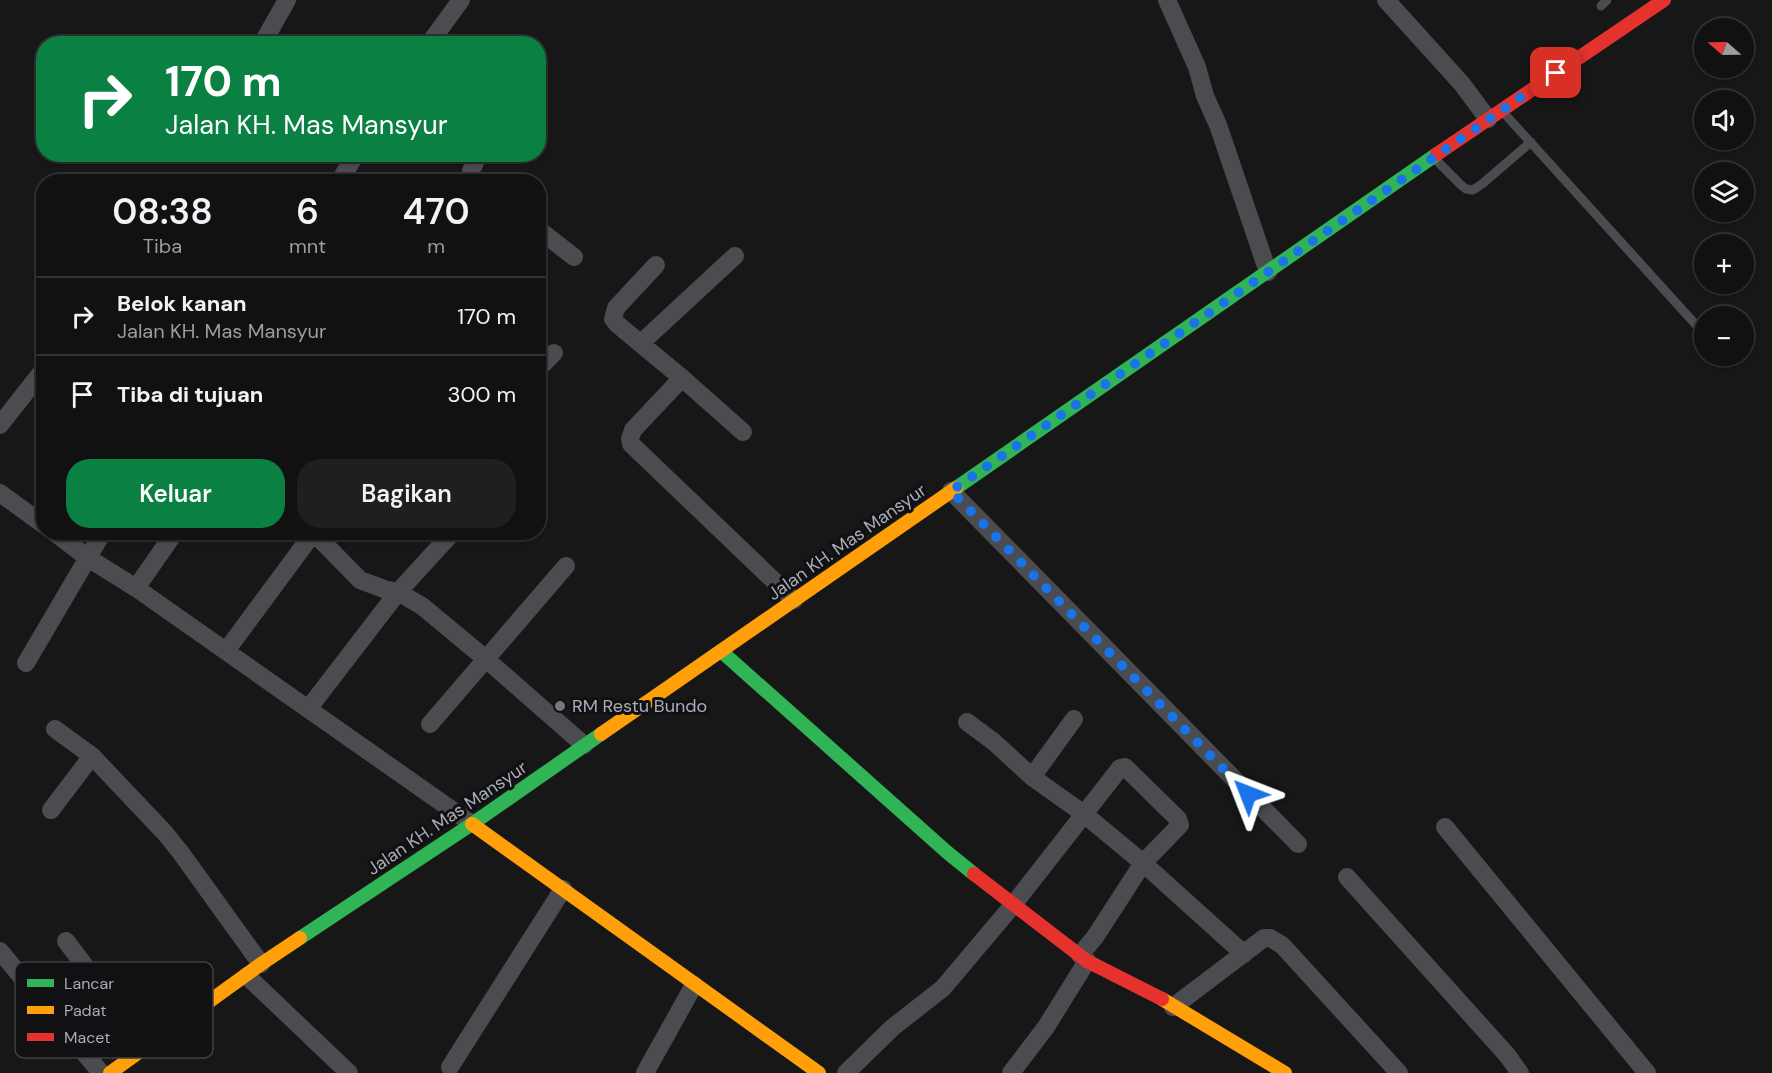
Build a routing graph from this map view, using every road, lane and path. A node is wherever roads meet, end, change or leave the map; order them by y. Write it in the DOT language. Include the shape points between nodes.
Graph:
graph roads {
  1 [pos="287,0"];
  2 [pos="461,0"];
  3 [pos="1167,0"];
  4 [pos="1386,0"];
  5 [pos="1664,0"];
  6 [pos="267,36"];
  7 [pos="435,36"];
  8 [pos="1495,115"];
  9 [pos="1531,142"];
  10 [pos="1434,158"];
  11 [pos="546,235"];
  12 [pos="735,256"];
  13 [pos="573,257"];
  14 [pos="656,265"];
  15 [pos="1268,272"];
  16 [pos="1694,323"];
  17 [pos="641,343"];
  18 [pos="554,353"];
  19 [pos="546,361"];
  20 [pos="682,378"];
  21 [pos="36,379"];
  22 [pos="0,425"];
  23 [pos="743,432"];
  24 [pos="951,491"];
  25 [pos="0,493"];
  26 [pos="36,519"];
  27 [pos="64,540"];
  28 [pos="98,540"];
  29 [pos="169,540"];
  30 [pos="308,540"];
  31 [pos="320,540"];
  32 [pos="446,540"];
  33 [pos="88,558"];
  34 [pos="566,566"];
  35 [pos="136,588"];
  36 [pos="398,591"];
  37 [pos="794,600"];
  38 [pos="226,651"];
  39 [pos="721,651"];
  40 [pos="487,660"];
  41 [pos="26,663"];
  42 [pos="308,709"];
  43 [pos="1074,718"];
  44 [pos="967,722"];
  45 [pos="430,724"];
  46 [pos="55,729"];
  47 [pos="584,745"];
  48 [pos="92,756"];
  49 [pos="1032,777"];
  50 [pos="51,810"];
  51 [pos="1084,814"];
  52 [pos="472,824"];
  53 [pos="1445,827"];
  54 [pos="1298,844"];
  55 [pos="1143,863"];
  56 [pos="1347,877"];
  57 [pos="563,890"];
  58 [pos="1013,905"];
  59 [pos="66,941"];
  60 [pos="0,951"];
  61 [pos="1244,954"];
  62 [pos="1084,958"];
  63 [pos="82,962"];
  64 [pos="15,969"];
  65 [pos="254,970"];
  66 [pos="694,985"];
  67 [pos="213,999"];
  68 [pos="1173,1007"];
  69 [pos="89,1058"];
  70 [pos="131,1058"];
  71 [pos="450,1067"];
  72 [pos="101,1073"];
  73 [pos="110,1073"];
  74 [pos="349,1073"];
  75 [pos="645,1073"];
  76 [pos="819,1073"];
  77 [pos="846,1073"];
  78 [pos="1011,1073"];
  79 [pos="1285,1073"];
  80 [pos="1399,1073"];
  81 [pos="1520,1073"];
  82 [pos="1647,1073"];
  1 -- 6 [label="street"];
  2 -- 7 [label="street"];
  3 -- 15 [label="street" via="1197,67"];
  4 -- 8 [label="street"];
  5 -- 8 [label="street, Jalan KH. Mas Mansyur"];
  8 -- 9 [label="lane"];
  8 -- 10 [label="street, Jalan KH. Mas Mansyur"];
  9 -- 10 [label="lane" via="1473,190 1461,185"];
  9 -- 16 [label="lane"];
  10 -- 15 [label="street, Jalan KH. Mas Mansyur"];
  11 -- 13 [label="street"];
  12 -- 17 [label="street"];
  14 -- 17 [label="street" via="613,315 615,322"];
  15 -- 24 [label="street, Jalan KH. Mas Mansyur"];
  17 -- 20 [label="street"];
  18 -- 19 [label="street"];
  20 -- 23 [label="street"];
  20 -- 37 [label="street" via="633,430 631,444"];
  21 -- 22 [label="street"];
  24 -- 37 [label="street, Jalan KH. Mas Mansyur"];
  24 -- 54 [label="street"];
  25 -- 26 [label="street"];
  27 -- 33 [label="street"];
  28 -- 33 [label="street"];
  29 -- 35 [label="street"];
  30 -- 38 [label="street"];
  31 -- 36 [label="street" via="360,580"];
  32 -- 36 [label="street"];
  33 -- 35 [label="street"];
  33 -- 41 [label="street"];
  34 -- 40 [label="street"];
  35 -- 38 [label="street"];
  36 -- 40 [label="street"];
  36 -- 42 [label="street"];
  37 -- 39 [label="street, Jalan KH. Mas Mansyur"];
  38 -- 42 [label="street"];
  39 -- 47 [label="street, Jalan KH. Mas Mansyur"];
  39 -- 58 [label="street" via="948,853"];
  40 -- 45 [label="street"];
  40 -- 47 [label="street"];
  42 -- 52 [label="street"];
  43 -- 49 [label="street"];
  44 -- 49 [label="street"];
  46 -- 48 [label="street"];
  47 -- 52 [label="street, Jalan KH. Mas Mansyur"];
  48 -- 50 [label="street"];
  48 -- 65 [label="street" via="181,853"];
  49 -- 51 [label="street"];
  51 -- 55 [label="street"];
  51 -- 55 [label="street" via="1120,768 1130,771 1180,822"];
  51 -- 58 [label="street"];
  52 -- 57 [label="street"];
  52 -- 65 [label="street, Jalan KH. Mas Mansyur"];
  53 -- 82 [label="street"];
  55 -- 61 [label="street"];
  55 -- 62 [label="street"];
  56 -- 81 [label="street"];
  57 -- 66 [label="street"];
  57 -- 71 [label="street"];
  58 -- 62 [label="street"];
  58 -- 77 [label="street" via="943,988 892,1028"];
  59 -- 63 [label="street"];
  60 -- 64 [label="street"];
  61 -- 68 [label="street"];
  61 -- 80 [label="street" via="1264,938 1276,940"];
  62 -- 68 [label="street"];
  62 -- 78 [label="street" via="1046,1027"];
  65 -- 67 [label="street, Jalan KH. Mas Mansyur"];
  65 -- 74 [label="street"];
  66 -- 75 [label="street"];
  66 -- 76 [label="street"];
  68 -- 79 [label="street"];
  69 -- 72 [label="street"];
  70 -- 73 [label="street, Jalan KH. Mas Mansyur"];
}
